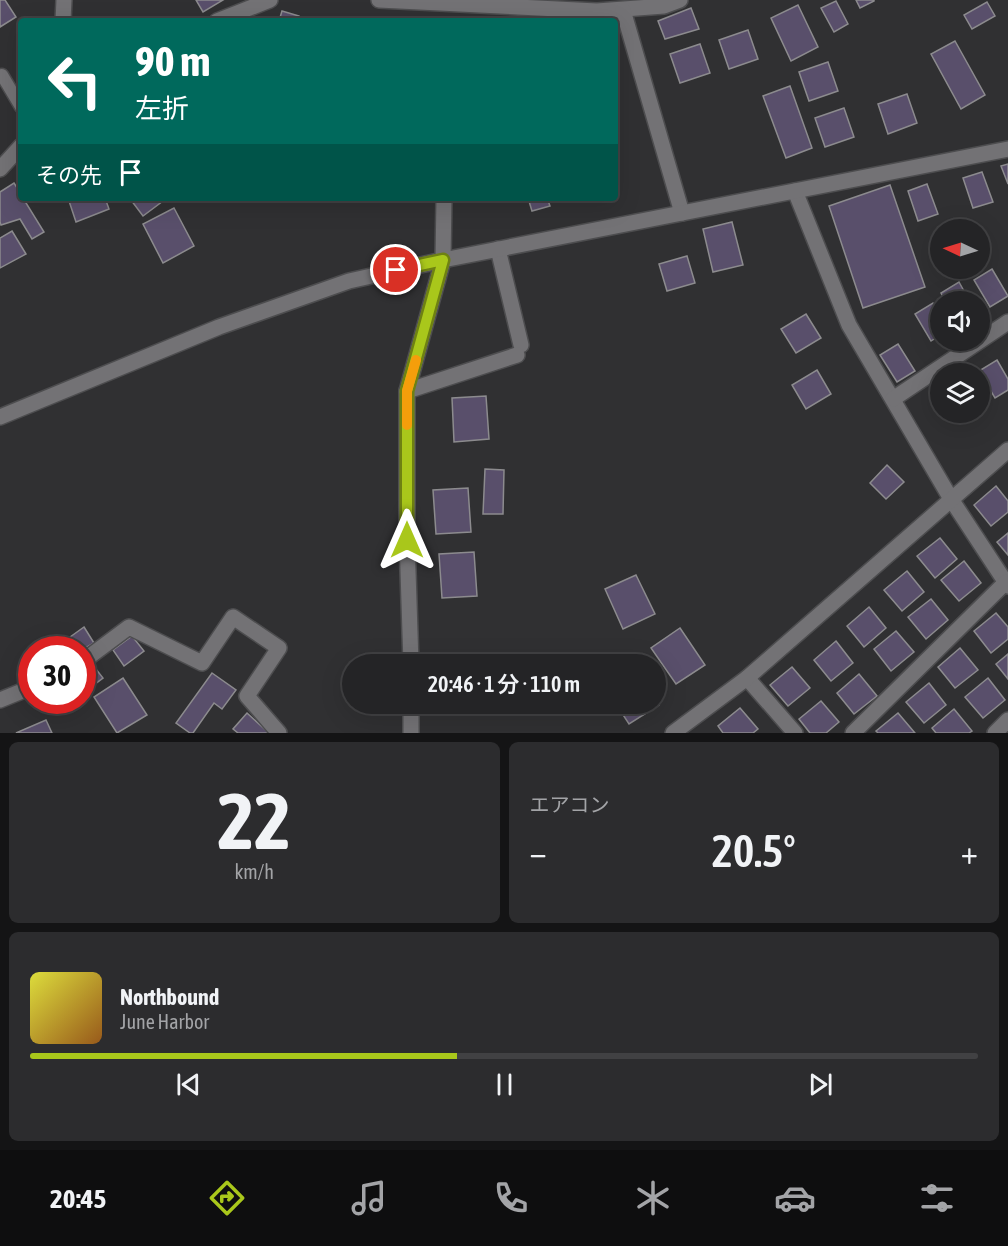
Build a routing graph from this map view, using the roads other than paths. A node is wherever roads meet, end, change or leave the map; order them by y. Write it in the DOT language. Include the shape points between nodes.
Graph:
graph roads {
  1 [pos="64,0"];
  2 [pos="270,0"];
  3 [pos="379,0"];
  4 [pos="680,0"];
  5 [pos="479,9"];
  6 [pos="623,10"];
  7 [pos="63,18"];
  8 [pos="225,18"];
  9 [pos="3,75"];
  10 [pos="18,102"];
  11 [pos="18,149"];
  12 [pos="1008,149"];
  13 [pos="0,169"];
  14 [pos="795,190"];
  15 [pos="444,201"];
  16 [pos="682,213"];
  17 [pos="498,249"];
  18 [pos="443,260"];
  19 [pos="1008,322"];
  20 [pos="407,391"];
  21 [pos="893,399"];
  22 [pos="0,417"];
  23 [pos="1008,450"];
  24 [pos="951,499"];
  25 [pos="1007,584"];
  26 [pos="96,652"];
  27 [pos="411,654"];
  28 [pos="747,678"];
  29 [pos="18,693"];
  30 [pos="0,700"];
  31 [pos="411,714"];
  32 [pos="1008,720"];
  33 [pos="279,733"];
  34 [pos="411,733"];
  35 [pos="673,733"];
  36 [pos="795,733"];
  37 [pos="853,733"];
  38 [pos="995,733"];
  1 -- 7 [label="street"];
  2 -- 8 [label="street"];
  3 -- 5 [label="street"];
  4 -- 6 [label="street" via="664,6"];
  5 -- 6 [label="street"];
  6 -- 16 [label="street"];
  9 -- 10 [label="lane"];
  11 -- 13 [label="street"];
  12 -- 14 [label="street"];
  14 -- 16 [label="street"];
  14 -- 21 [label="street" via="849,325"];
  15 -- 18 [label="street"];
  16 -- 17 [label="street"];
  17 -- 18 [label="street"];
  17 -- 20 [label="street" via="519,350"];
  18 -- 20 [label="street"];
  18 -- 22 [label="street" via="350,281 252,315"];
  19 -- 21 [label="street"];
  20 -- 27 [label="street"];
  21 -- 24 [label="street"];
  23 -- 24 [label="street"];
  24 -- 25 [label="street"];
  24 -- 28 [label="street"];
  25 -- 37 [label="street"];
  26 -- 33 [label="street" via="129,627 202,663 233,617 279,648 247,696"];
  28 -- 35 [label="street"];
  28 -- 36 [label="street"];
  29 -- 30 [label="street"];
  31 -- 34 [label="street"];
  32 -- 38 [label="street"];
}
